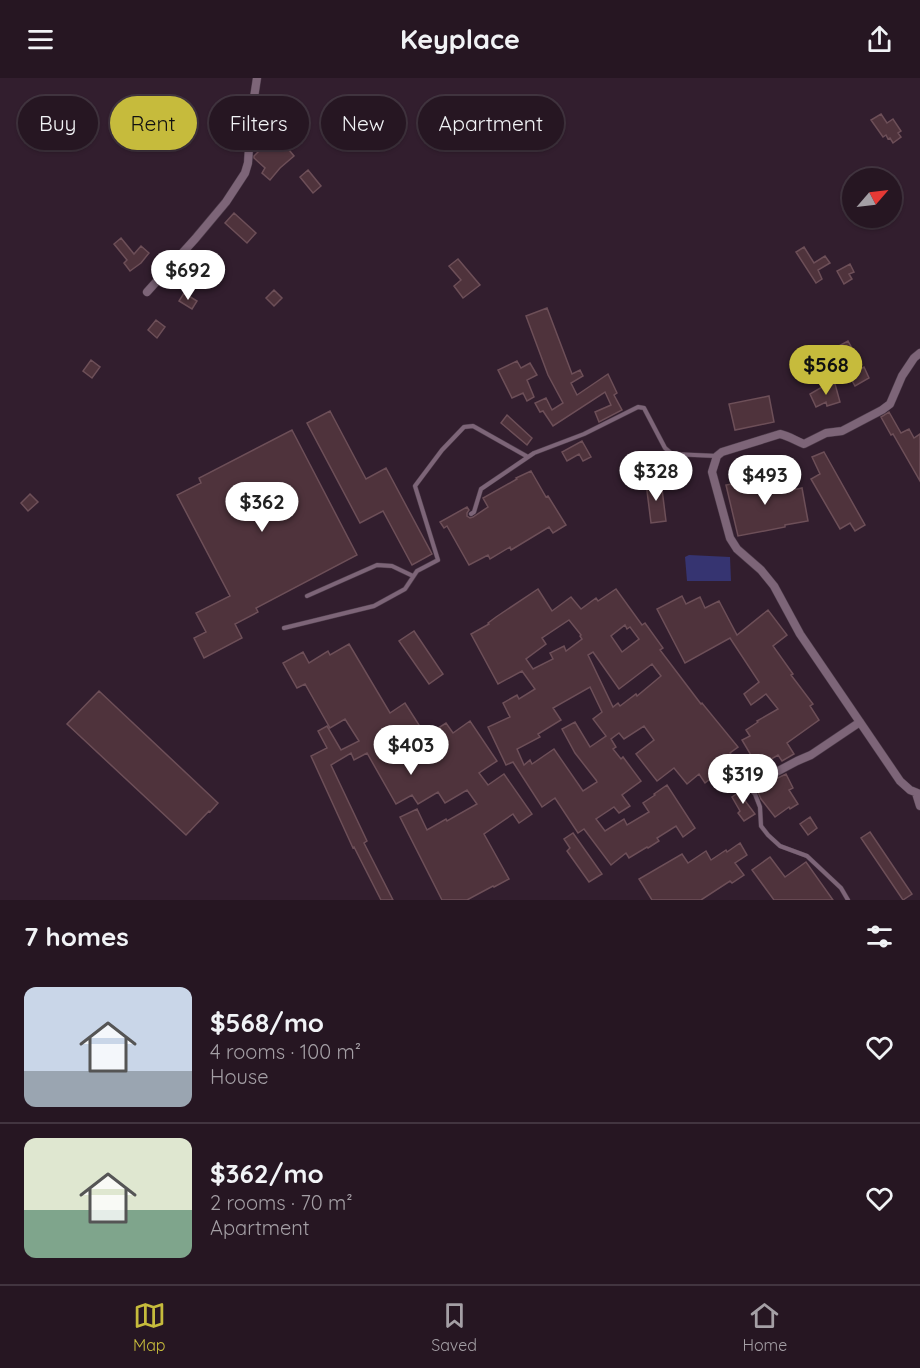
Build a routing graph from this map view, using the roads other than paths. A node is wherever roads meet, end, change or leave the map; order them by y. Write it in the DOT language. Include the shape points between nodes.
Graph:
graph roads {
  1 [pos="257,78"];
  2 [pos="147,292"];
  3 [pos="920,353"];
  4 [pos="717,456"];
  5 [pos="528,457"];
  6 [pos="471,514"];
  7 [pos="413,576"];
  8 [pos="307,596"];
  9 [pos="284,628"];
  10 [pos="860,722"];
  11 [pos="737,776"];
  12 [pos="767,777"];
  13 [pos="918,793"];
  14 [pos="920,806"];
  15 [pos="848,900"];
  1 -- 2 [label="street" via="245,173 208,224"];
  3 -- 4 [label="street" via="902,376 890,404 842,431 826,433 804,444 780,434"];
  4 -- 5 [label="lane" via="672,454 644,408 638,407"];
  4 -- 10 [label="street" via="712,472 730,537 774,586 792,621"];
  5 -- 6 [label="lane" via="481,489"];
  5 -- 7 [label="lane" via="473,426 464,427 415,486 438,560"];
  7 -- 8 [label="lane" via="392,566 377,565"];
  7 -- 9 [label="lane" via="405,589 374,606"];
  10 -- 12 [label="street" via="811,755"];
  10 -- 13 [label="street" via="900,781"];
  11 -- 15 [label="lane" via="755,794 761,826 768,835 780,846 807,856"];
  13 -- 14 [label="street"];
}
